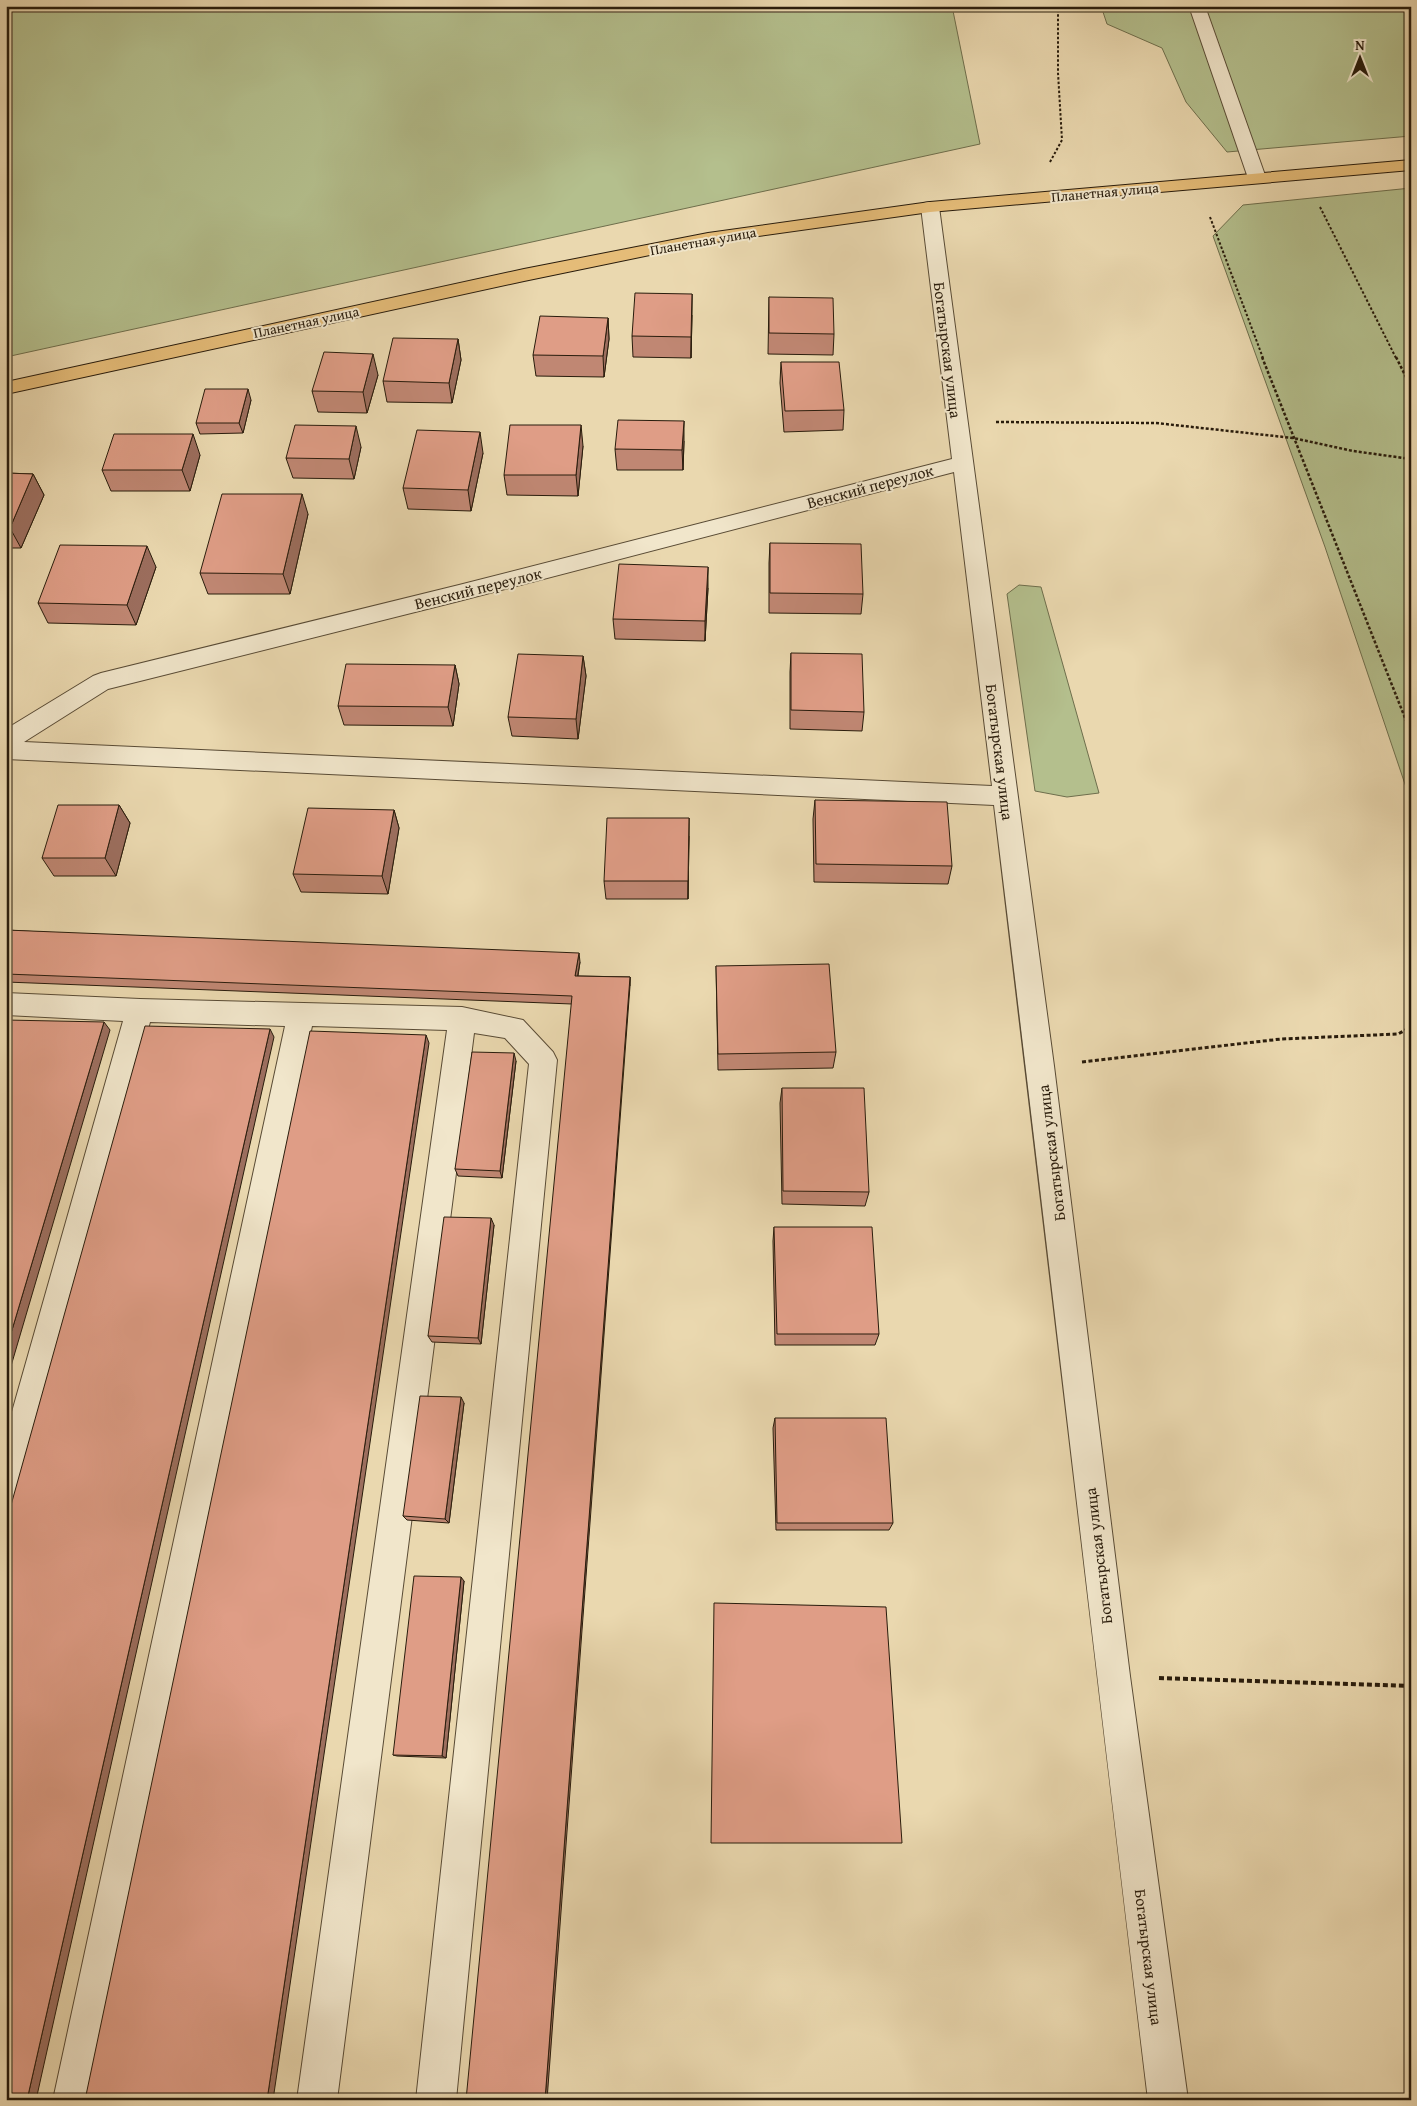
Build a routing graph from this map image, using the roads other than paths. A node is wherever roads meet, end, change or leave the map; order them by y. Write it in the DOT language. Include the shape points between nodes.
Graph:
graph roads {
  1 [pos="1197,6"];
  2 [pos="1411,165"];
  3 [pos="1257,178"];
  4 [pos="930,207"];
  5 [pos="6,388"];
  6 [pos="963,462"];
  7 [pos="6,741"];
  8 [pos="6,750"];
  9 [pos="1006,796"];
  10 [pos="6,1004"];
  11 [pos="140,1010"];
  12 [pos="301,1014"];
  13 [pos="462,1019"];
  14 [pos="6,1491"];
  15 [pos="73,2100"];
  16 [pos="317,2100"];
  17 [pos="436,2100"];
  18 [pos="1168,2100"];
  1 -- 3 [label="street"];
  2 -- 3 [label="main road, Планетная улица"];
  3 -- 4 [label="main road, Планетная улица"];
  4 -- 5 [label="main road, Планетная улица" via="708,238 524,274"];
  4 -- 6 [label="street, Богатырская улица"];
  6 -- 7 [label="street, Венский переулок" via="450,596 101,682"];
  6 -- 9 [label="street, Богатырская улица"];
  8 -- 9 [label="street"];
  9 -- 18 [label="street, Богатырская улица"];
  10 -- 11 [label="street"];
  11 -- 12 [label="street"];
  11 -- 14 [label="street"];
  12 -- 13 [label="street"];
  12 -- 15 [label="street"];
  13 -- 16 [label="street"];
  13 -- 17 [label="street" via="513,1028 543,1060"];
}
